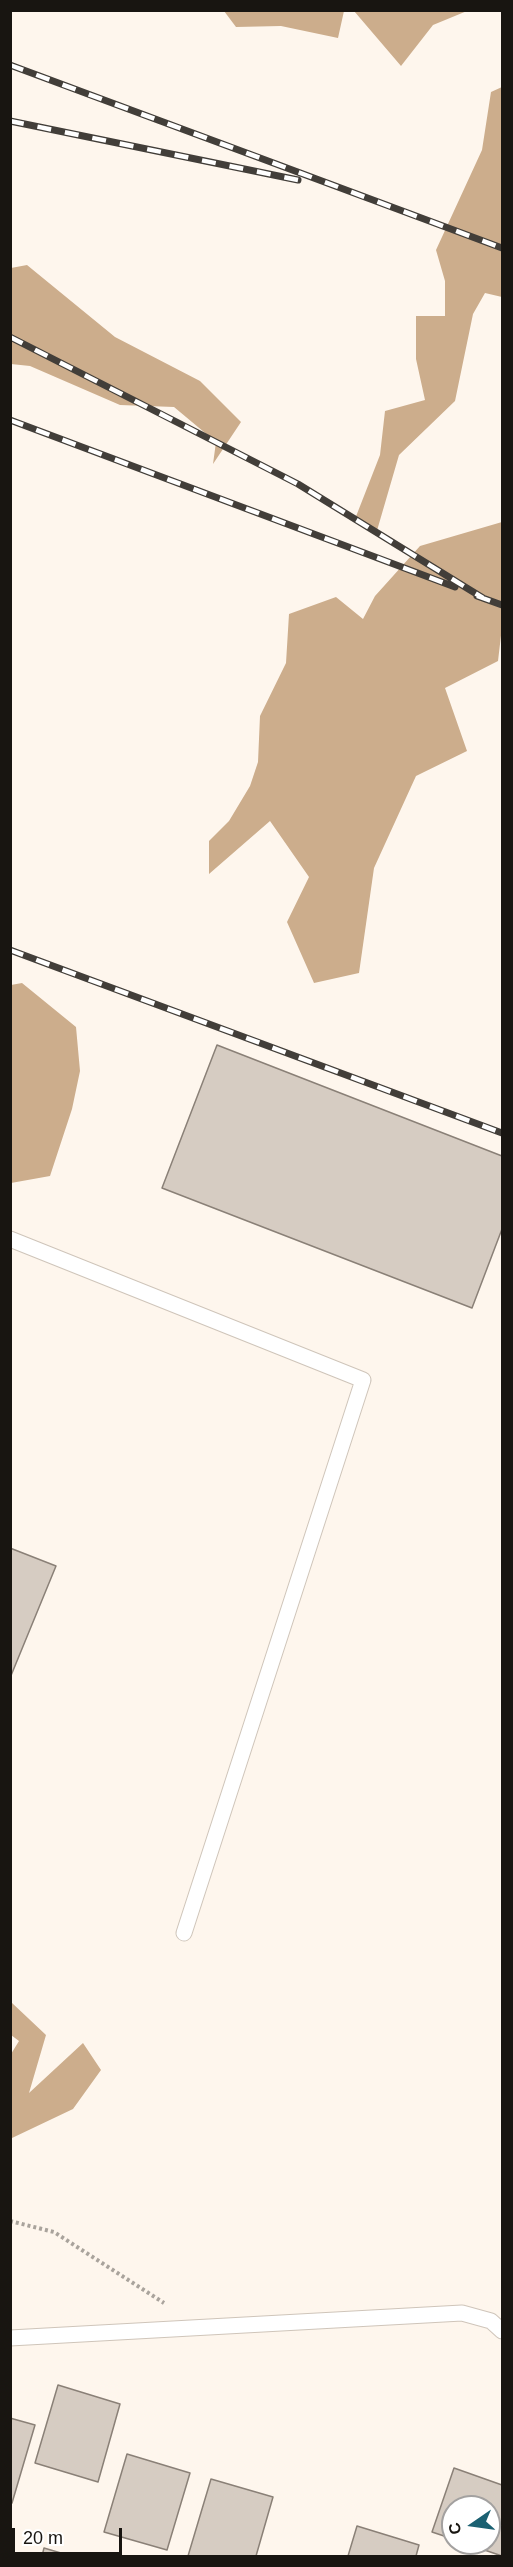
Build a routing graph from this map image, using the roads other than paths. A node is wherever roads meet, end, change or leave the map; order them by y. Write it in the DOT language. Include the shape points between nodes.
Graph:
graph roads {
  1 [pos="10,1239"];
  2 [pos="184,1933"];
  3 [pos="502,2331"];
  4 [pos="10,2338"];
  1 -- 2 [label="lane" via="363,1380"];
  3 -- 4 [label="lane" via="491,2321 462,2313"];
}
